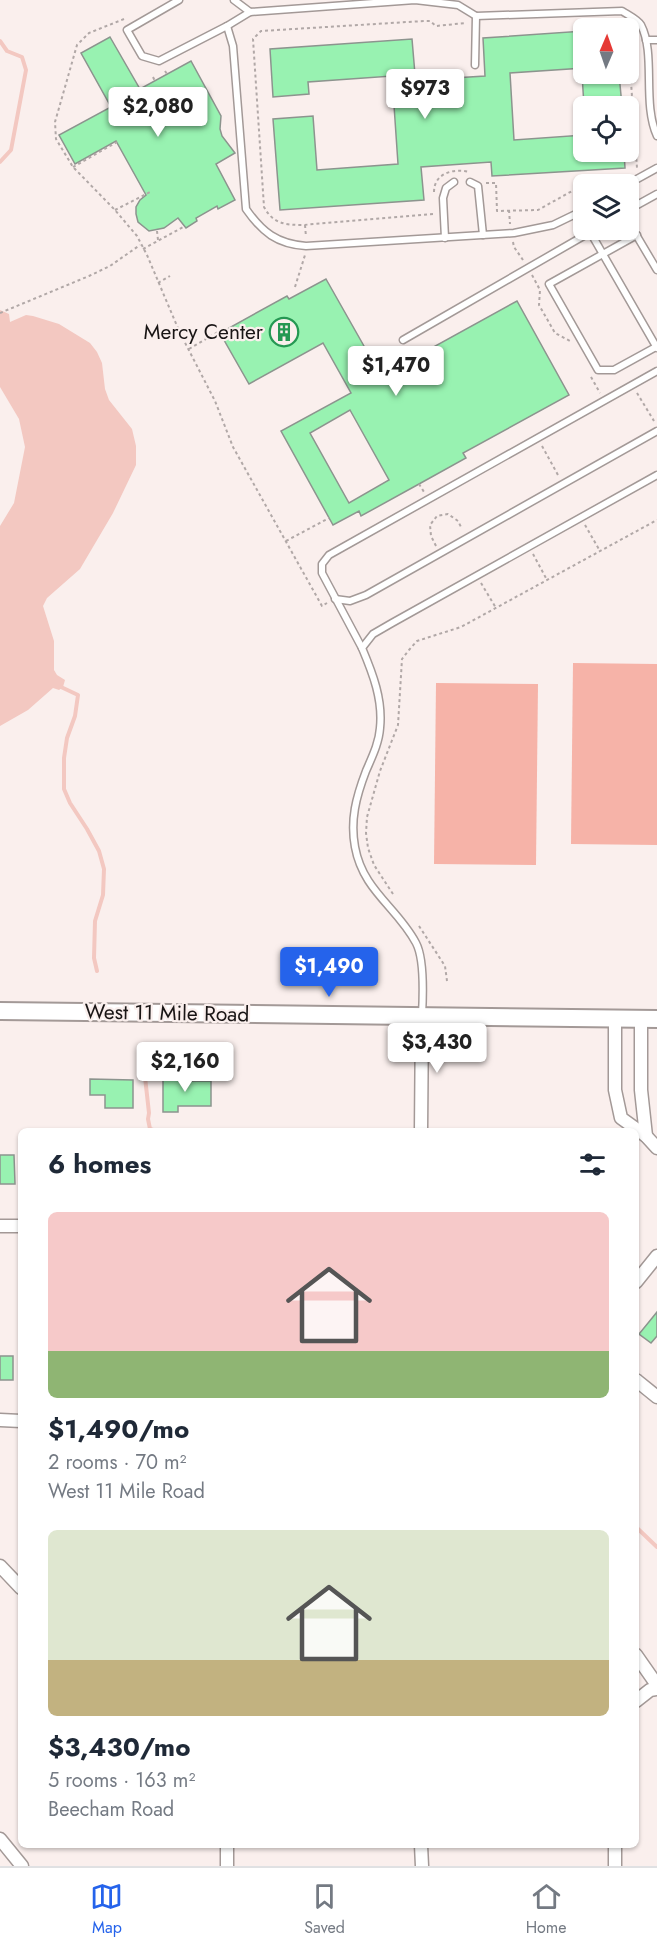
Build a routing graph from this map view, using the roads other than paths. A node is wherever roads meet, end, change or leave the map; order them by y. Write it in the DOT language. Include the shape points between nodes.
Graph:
graph roads {
  1 [pos="178,0"];
  2 [pos="234,0"];
  3 [pos="250,12"];
  4 [pos="476,20"];
  5 [pos="227,26"];
  6 [pos="646,40"];
  7 [pos="657,40"];
  8 [pos="475,65"];
  9 [pos="657,136"];
  10 [pos="657,168"];
  11 [pos="639,178"];
  12 [pos="454,182"];
  13 [pos="470,182"];
  14 [pos="657,195"];
  15 [pos="639,204"];
  16 [pos="573,217"];
  17 [pos="483,235"];
  18 [pos="445,238"];
  19 [pos="639,238"];
  20 [pos="574,240"];
  21 [pos="596,240"];
  22 [pos="628,240"];
  23 [pos="603,254"];
  24 [pos="657,270"];
  25 [pos="403,340"];
  26 [pos="657,348"];
  27 [pos="657,371"];
  28 [pos="657,431"];
  29 [pos="657,475"];
  30 [pos="335,599"];
  31 [pos="362,648"];
  32 [pos="0,1011"];
  33 [pos="422,1016"];
  34 [pos="615,1018"];
  35 [pos="649,1019"];
  36 [pos="421,1128"];
  37 [pos="635,1128"];
  38 [pos="639,1131"];
  39 [pos="646,1136"];
  40 [pos="657,1148"];
  41 [pos="0,1226"];
  42 [pos="18,1227"];
  43 [pos="657,1256"];
  44 [pos="639,1278"];
  45 [pos="639,1383"];
  46 [pos="657,1398"];
  47 [pos="0,1420"];
  48 [pos="18,1420"];
  49 [pos="0,1566"];
  50 [pos="18,1585"];
  51 [pos="639,1660"];
  52 [pos="657,1687"];
  53 [pos="639,1699"];
  54 [pos="0,1839"];
  55 [pos="227,1848"];
  56 [pos="422,1848"];
  57 [pos="615,1848"];
  58 [pos="22,1866"];
  59 [pos="227,1866"];
  60 [pos="422,1866"];
  61 [pos="615,1866"];
  1 -- 5 [label="lane" via="127,30 142,56 159,60"];
  2 -- 3 [label="lane"];
  3 -- 4 [label="lane" via="415,0 458,5"];
  3 -- 5 [label="lane"];
  4 -- 6 [label="lane" via="622,11 640,23"];
  4 -- 8 [label="lane"];
  5 -- 18 [label="lane" via="233,46 246,209 256,223 288,245"];
  6 -- 7 [label="lane"];
  6 -- 9 [label="lane" via="651,123"];
  10 -- 11 [label="lane"];
  12 -- 18 [label="lane" via="446,188 443,198"];
  13 -- 17 [label="lane" via="478,186"];
  14 -- 15 [label="lane"];
  16 -- 17 [label="lane" via="512,234"];
  17 -- 18 [label="lane"];
  19 -- 24 [label="lane"];
  20 -- 25 [label="lane"];
  21 -- 23 [label="lane"];
  22 -- 23 [label="lane"];
  23 -- 26 [label="lane"];
  23 -- 26 [label="lane" via="549,284 598,370 614,370"];
  27 -- 30 [label="lane" via="328,555 322,573"];
  28 -- 30 [label="lane" via="366,596 350,601"];
  29 -- 31 [label="lane" via="373,634"];
  30 -- 31 [label="lane"];
  31 -- 33 [label="lane" via="375,679 380,729 355,803 355,846 371,886 417,945"];
  32 -- 33 [label="street, West 11 Mile Road"];
  33 -- 34 [label="street, West 11 Mile Road"];
  33 -- 36 [label="street"];
  34 -- 35 [label="street, West 11 Mile Road"];
  34 -- 37 [label="street" via="615,1090 621,1118"];
  35 -- 39 [label="street" via="641,1083"];
  38 -- 39 [label="street"];
  39 -- 40 [label="street"];
  41 -- 42 [label="street"];
  43 -- 44 [label="street"];
  45 -- 46 [label="street"];
  47 -- 48 [label="street"];
  49 -- 50 [label="street"];
  51 -- 52 [label="street"];
  52 -- 53 [label="street"];
  54 -- 58 [label="street"];
  55 -- 59 [label="street"];
  56 -- 60 [label="street"];
  57 -- 61 [label="street"];
}
